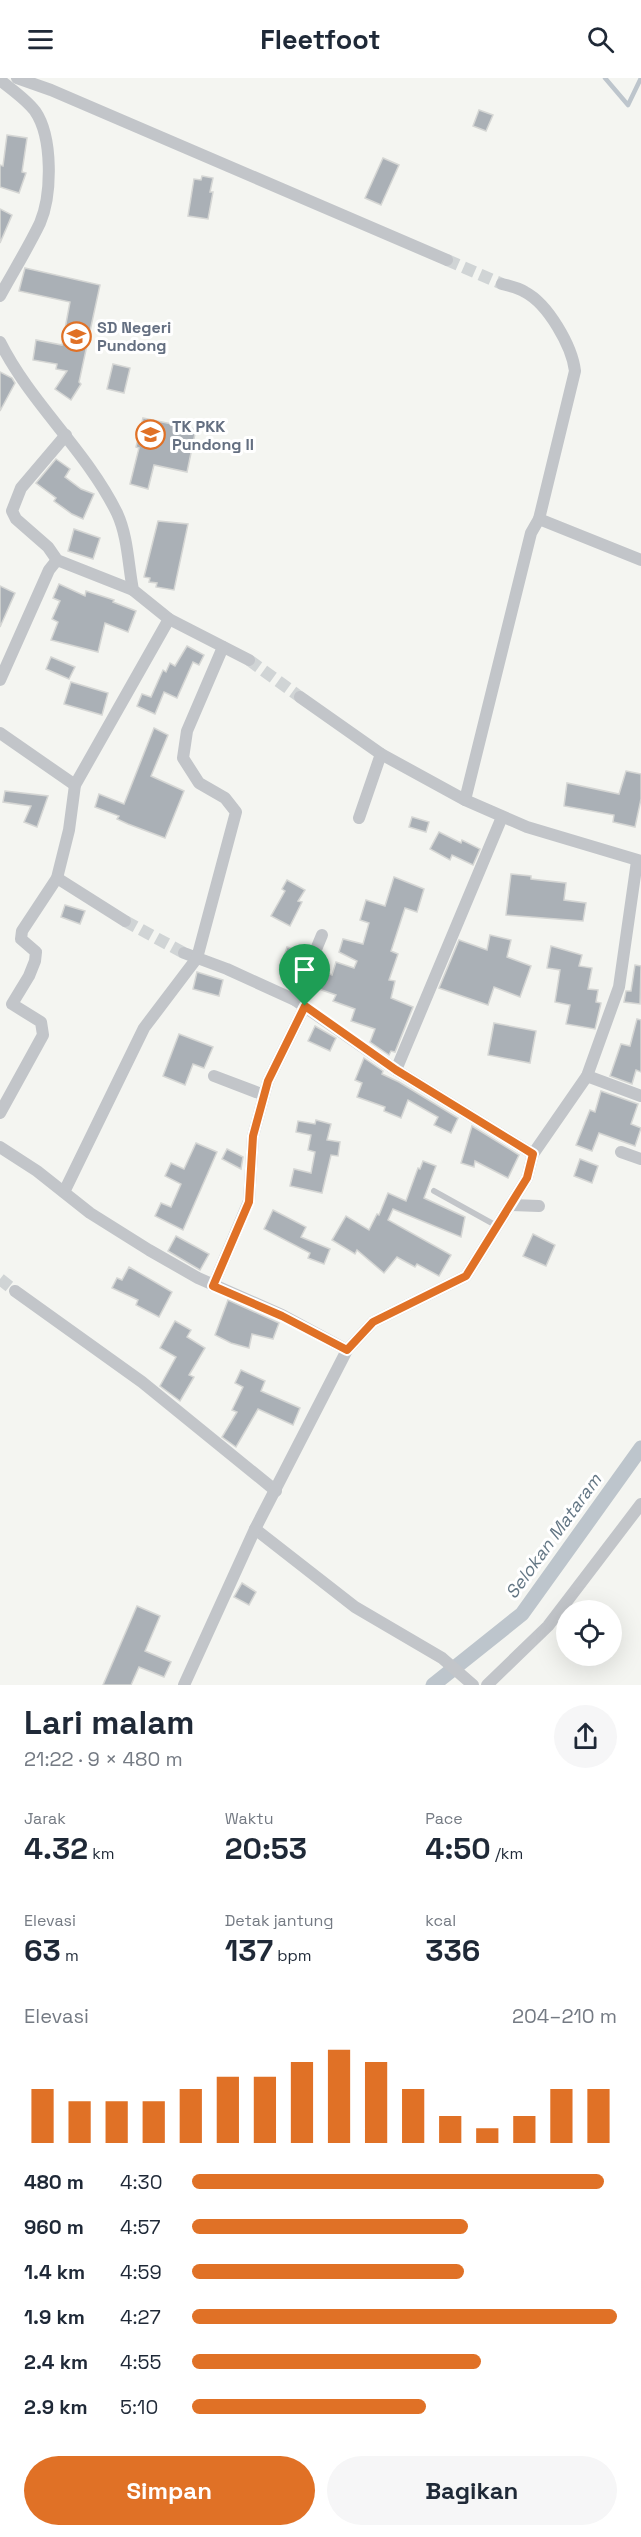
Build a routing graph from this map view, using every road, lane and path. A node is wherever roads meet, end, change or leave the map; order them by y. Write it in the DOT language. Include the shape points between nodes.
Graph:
graph roads {
  1 [pos="17,78"];
  2 [pos="0,80"];
  3 [pos="447,260"];
  4 [pos="502,284"];
  5 [pos="0,296"];
  6 [pos="0,342"];
  7 [pos="66,435"];
  8 [pos="539,519"];
  9 [pos="57,560"];
  10 [pos="641,560"];
  11 [pos="133,590"];
  12 [pos="169,619"];
  13 [pos="224,647"];
  14 [pos="249,660"];
  15 [pos="0,680"];
  16 [pos="300,697"];
  17 [pos="0,733"];
  18 [pos="381,754"];
  19 [pos="75,785"];
  20 [pos="465,800"];
  21 [pos="502,817"];
  22 [pos="359,818"];
  23 [pos="639,861"];
  24 [pos="57,878"];
  25 [pos="126,921"];
  26 [pos="322,935"];
  27 [pos="184,953"];
  28 [pos="197,958"];
  29 [pos="300,1003"];
  30 [pos="396,1070"];
  31 [pos="214,1076"];
  32 [pos="587,1076"];
  33 [pos="264,1095"];
  34 [pos="641,1096"];
  35 [pos="0,1113"];
  36 [pos="0,1147"];
  37 [pos="621,1152"];
  38 [pos="533,1154"];
  39 [pos="641,1159"];
  40 [pos="434,1191"];
  41 [pos="64,1192"];
  42 [pos="512,1204"];
  43 [pos="539,1206"];
  44 [pos="497,1226"];
  45 [pos="213,1286"];
  46 [pos="15,1291"];
  47 [pos="347,1350"];
  48 [pos="276,1491"];
  49 [pos="641,1504"];
  50 [pos="255,1529"];
  51 [pos="184,1685"];
  52 [pos="473,1685"];
  53 [pos="487,1685"];
  1 -- 3 [label="street"];
  2 -- 5 [label="street" via="35,111 46,134 48,176 40,222"];
  4 -- 8 [label="street" via="526,292 544,308 574,360 575,371"];
  6 -- 7 [label="street" via="23,382"];
  7 -- 9 [label="street" via="21,488 12,511"];
  7 -- 11 [label="street" via="118,514 126,537"];
  8 -- 10 [label="street"];
  8 -- 20 [label="street" via="531,533"];
  9 -- 11 [label="street"];
  9 -- 15 [label="street"];
  11 -- 12 [label="street"];
  12 -- 13 [label="street"];
  12 -- 19 [label="street"];
  13 -- 14 [label="street"];
  13 -- 28 [label="street" via="187,731 183,758 199,783 225,798 236,812"];
  16 -- 18 [label="street"];
  17 -- 19 [label="street"];
  18 -- 20 [label="street"];
  18 -- 22 [label="street"];
  19 -- 24 [label="street"];
  20 -- 21 [label="street"];
  21 -- 23 [label="street"];
  21 -- 30 [label="street"];
  23 -- 32 [label="street" via="619,987"];
  24 -- 25 [label="street"];
  24 -- 35 [label="street" via="22,931 21,939 36,952 35,961 12,1004 41,1022 43,1035"];
  26 -- 29 [label="street"];
  27 -- 28 [label="street"];
  28 -- 29 [label="street"];
  28 -- 41 [label="street" via="144,1028"];
  29 -- 30 [label="street"];
  29 -- 33 [label="street"];
  30 -- 38 [label="street"];
  31 -- 33 [label="street"];
  32 -- 34 [label="street"];
  32 -- 38 [label="street"];
  33 -- 45 [label="street" via="250,1153 249,1202"];
  36 -- 41 [label="street"];
  37 -- 39 [label="street"];
  38 -- 42 [label="street" via="527,1178"];
  40 -- 44 [label="lane"];
  41 -- 45 [label="street" via="90,1213"];
  42 -- 43 [label="street"];
  42 -- 44 [label="street"];
  44 -- 47 [label="street" via="466,1276 373,1322"];
  45 -- 47 [label="street"];
  46 -- 48 [label="street" via="142,1382"];
  47 -- 48 [label="street"];
  48 -- 50 [label="street"];
  49 -- 53 [label="street" via="548,1626"];
  50 -- 51 [label="street"];
  50 -- 52 [label="street" via="355,1607 442,1658"];
}
